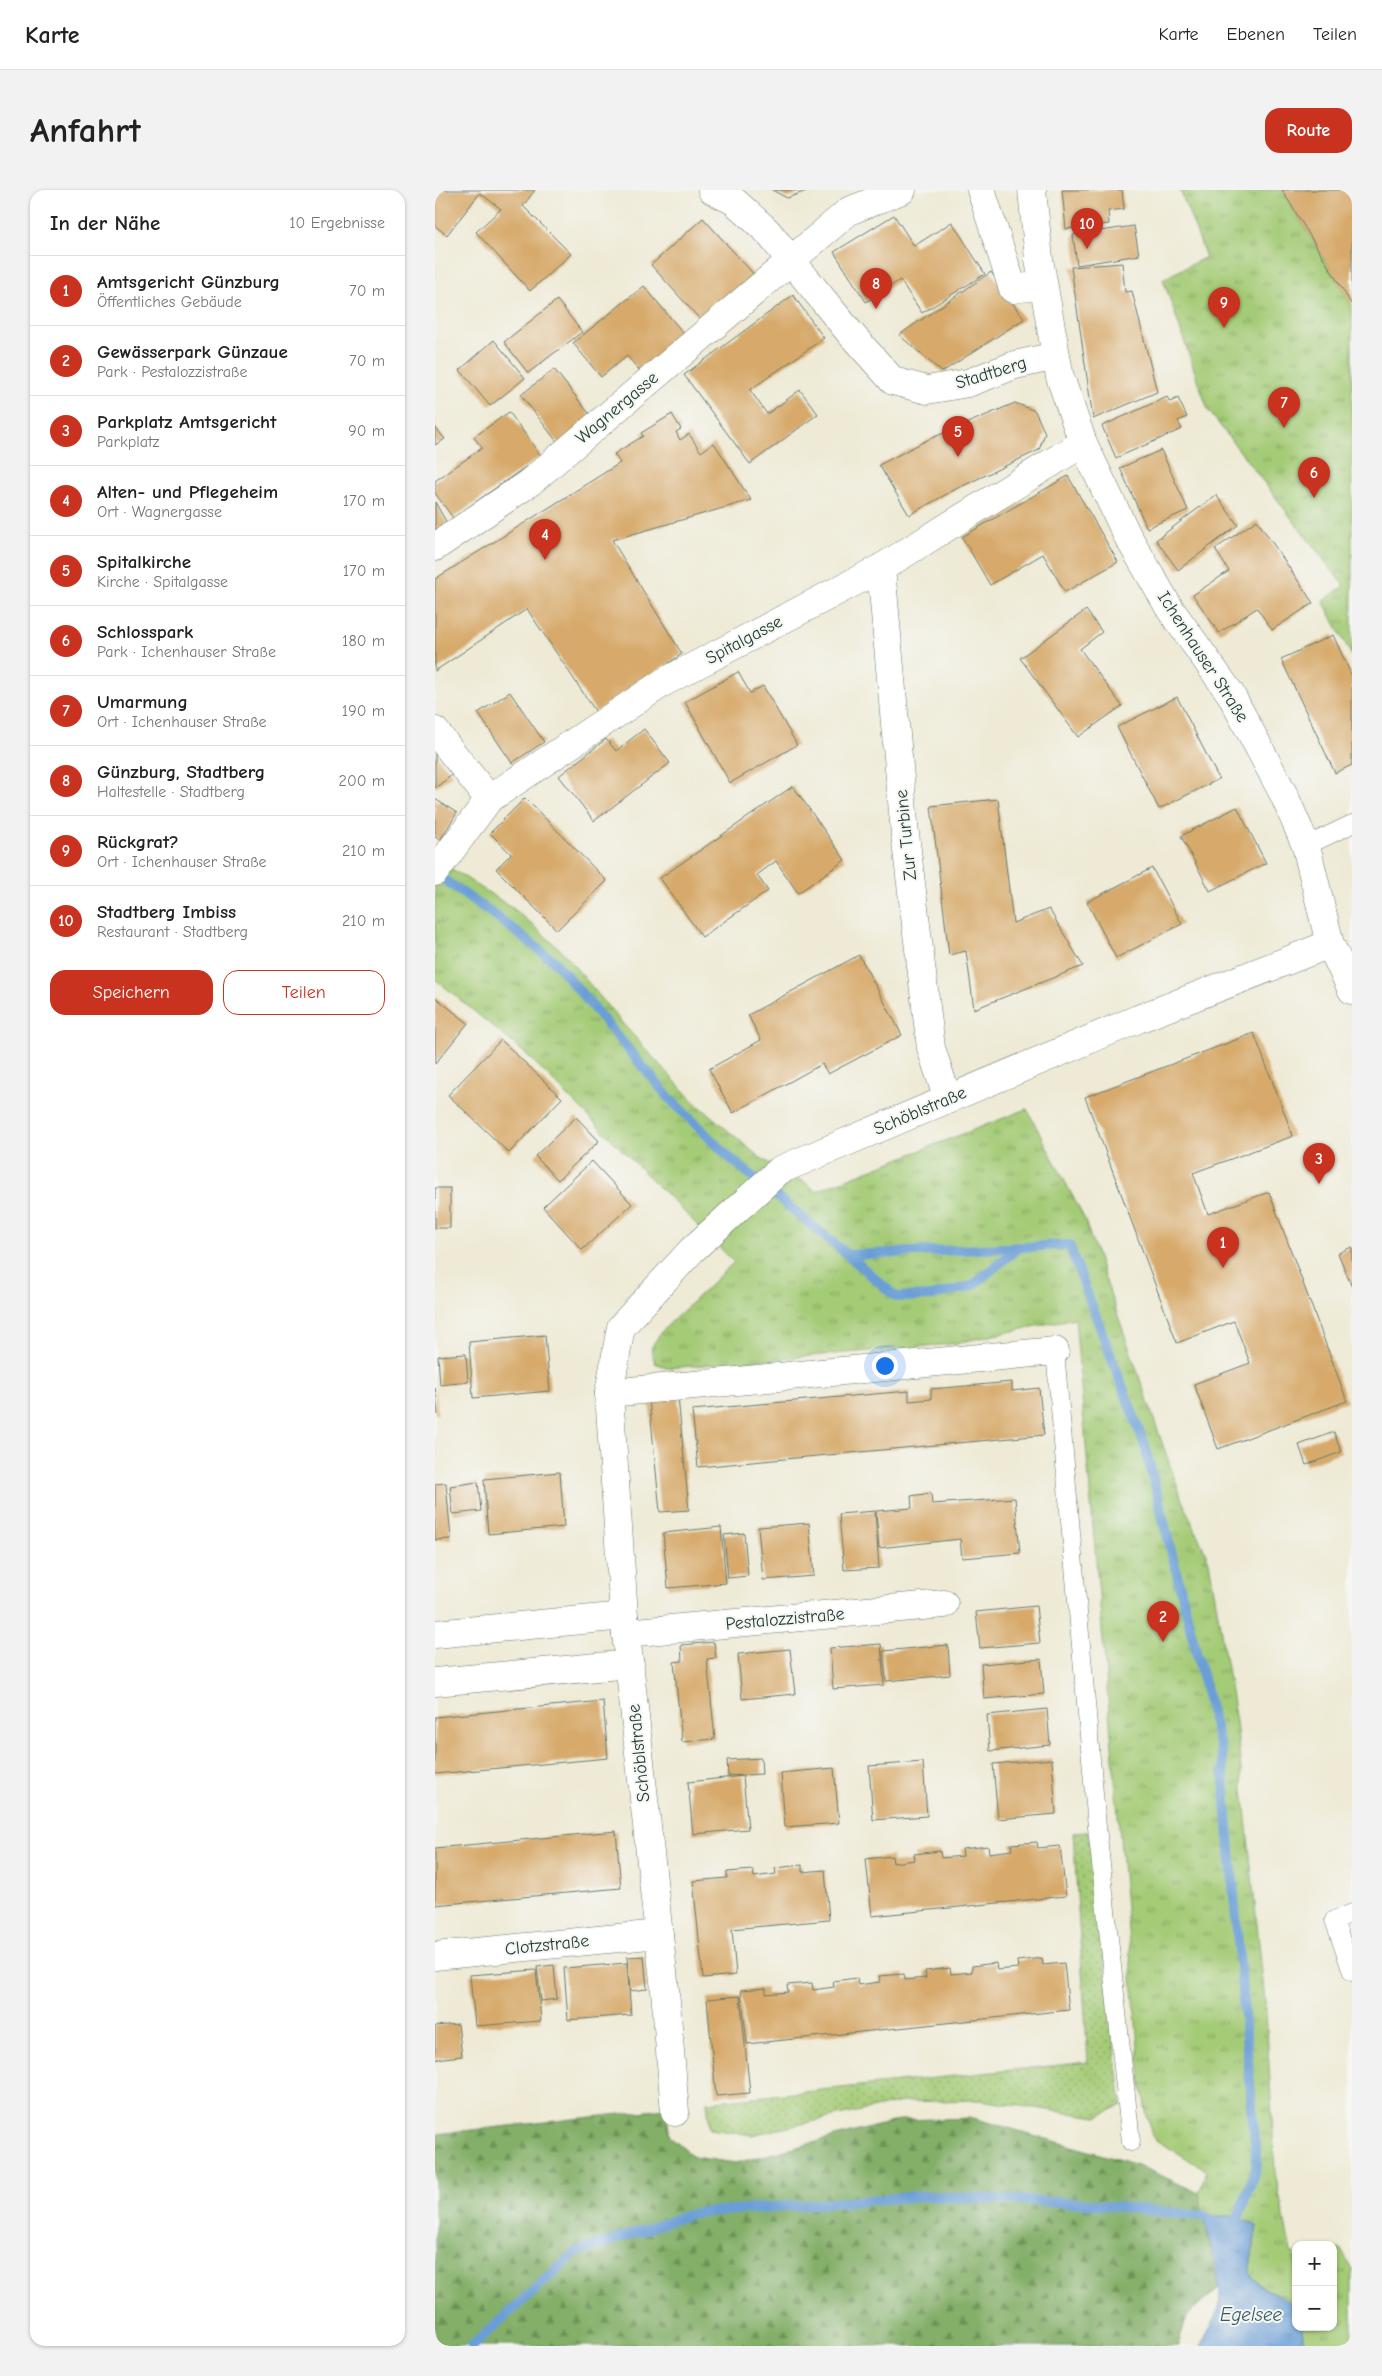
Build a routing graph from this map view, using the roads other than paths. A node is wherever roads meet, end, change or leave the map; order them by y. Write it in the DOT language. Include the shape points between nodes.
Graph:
graph roads {
  1 [pos="712,190"];
  2 [pos="902,190"];
  3 [pos="981,190"];
  4 [pos="1033,190"];
  5 [pos="793,259"];
  6 [pos="1043,285"];
  7 [pos="1056,356"];
  8 [pos="1083,443"];
  9 [pos="435,547"];
  10 [pos="881,568"];
  11 [pos="435,732"];
  12 [pos="489,798"];
  13 [pos="1352,824"];
  14 [pos="1305,846"];
  15 [pos="441,864"];
  16 [pos="1341,950"];
  17 [pos="1352,990"];
  18 [pos="948,1100"];
  19 [pos="1055,1351"];
  20 [pos="609,1393"];
  21 [pos="944,1604"];
  22 [pos="625,1624"];
  23 [pos="435,1634"];
  24 [pos="630,1664"];
  25 [pos="435,1682"];
  26 [pos="1352,1913"];
  27 [pos="659,1934"];
  28 [pos="435,1956"];
  29 [pos="1352,1972"];
  30 [pos="675,2112"];
  31 [pos="1131,2142"];
  1 -- 5 [label="street, Stadtberg" via="734,201"];
  2 -- 5 [label="street" via="849,211"];
  3 -- 6 [label="street" via="1013,289"];
  4 -- 6 [label="street"];
  5 -- 7 [label="street, Stadtberg" via="850,333 893,381 927,390 968,383 1015,364"];
  5 -- 9 [label="street, Wagnergasse" via="529,483"];
  6 -- 7 [label="street"];
  7 -- 8 [label="street, Ichenhauser Straße"];
  8 -- 10 [label="street, Spitalgasse"];
  8 -- 14 [label="street, Ichenhauser Straße" via="1127,535 1170,609 1230,693 1284,795"];
  10 -- 12 [label="street, Spitalgasse" via="664,682"];
  10 -- 18 [label="street, Zur Turbine" via="905,834 931,1048"];
  11 -- 12 [label="street"];
  12 -- 15 [label="street, Spitalgasse"];
  13 -- 14 [label="lane"];
  14 -- 16 [label="street, Ichenhauser Straße"];
  16 -- 17 [label="street, Ichenhauser Straße"];
  16 -- 18 [label="street, Schöblstraße" via="1138,1019"];
  18 -- 20 [label="street, Schöblstraße" via="780,1170 692,1250 621,1327"];
  19 -- 20 [label="street"];
  19 -- 31 [label="lane" via="1097,1828"];
  20 -- 22 [label="street, Schöblstraße"];
  21 -- 22 [label="street, Pestalozzistraße"];
  22 -- 23 [label="street, Pestalozzistraße"];
  22 -- 24 [label="street, Schöblstraße"];
  24 -- 25 [label="street"];
  24 -- 27 [label="street, Schöblstraße"];
  26 -- 29 [label="lane" via="1335,1920"];
  27 -- 28 [label="street, Clotzstraße"];
  27 -- 30 [label="street, Schöblstraße"];
}
